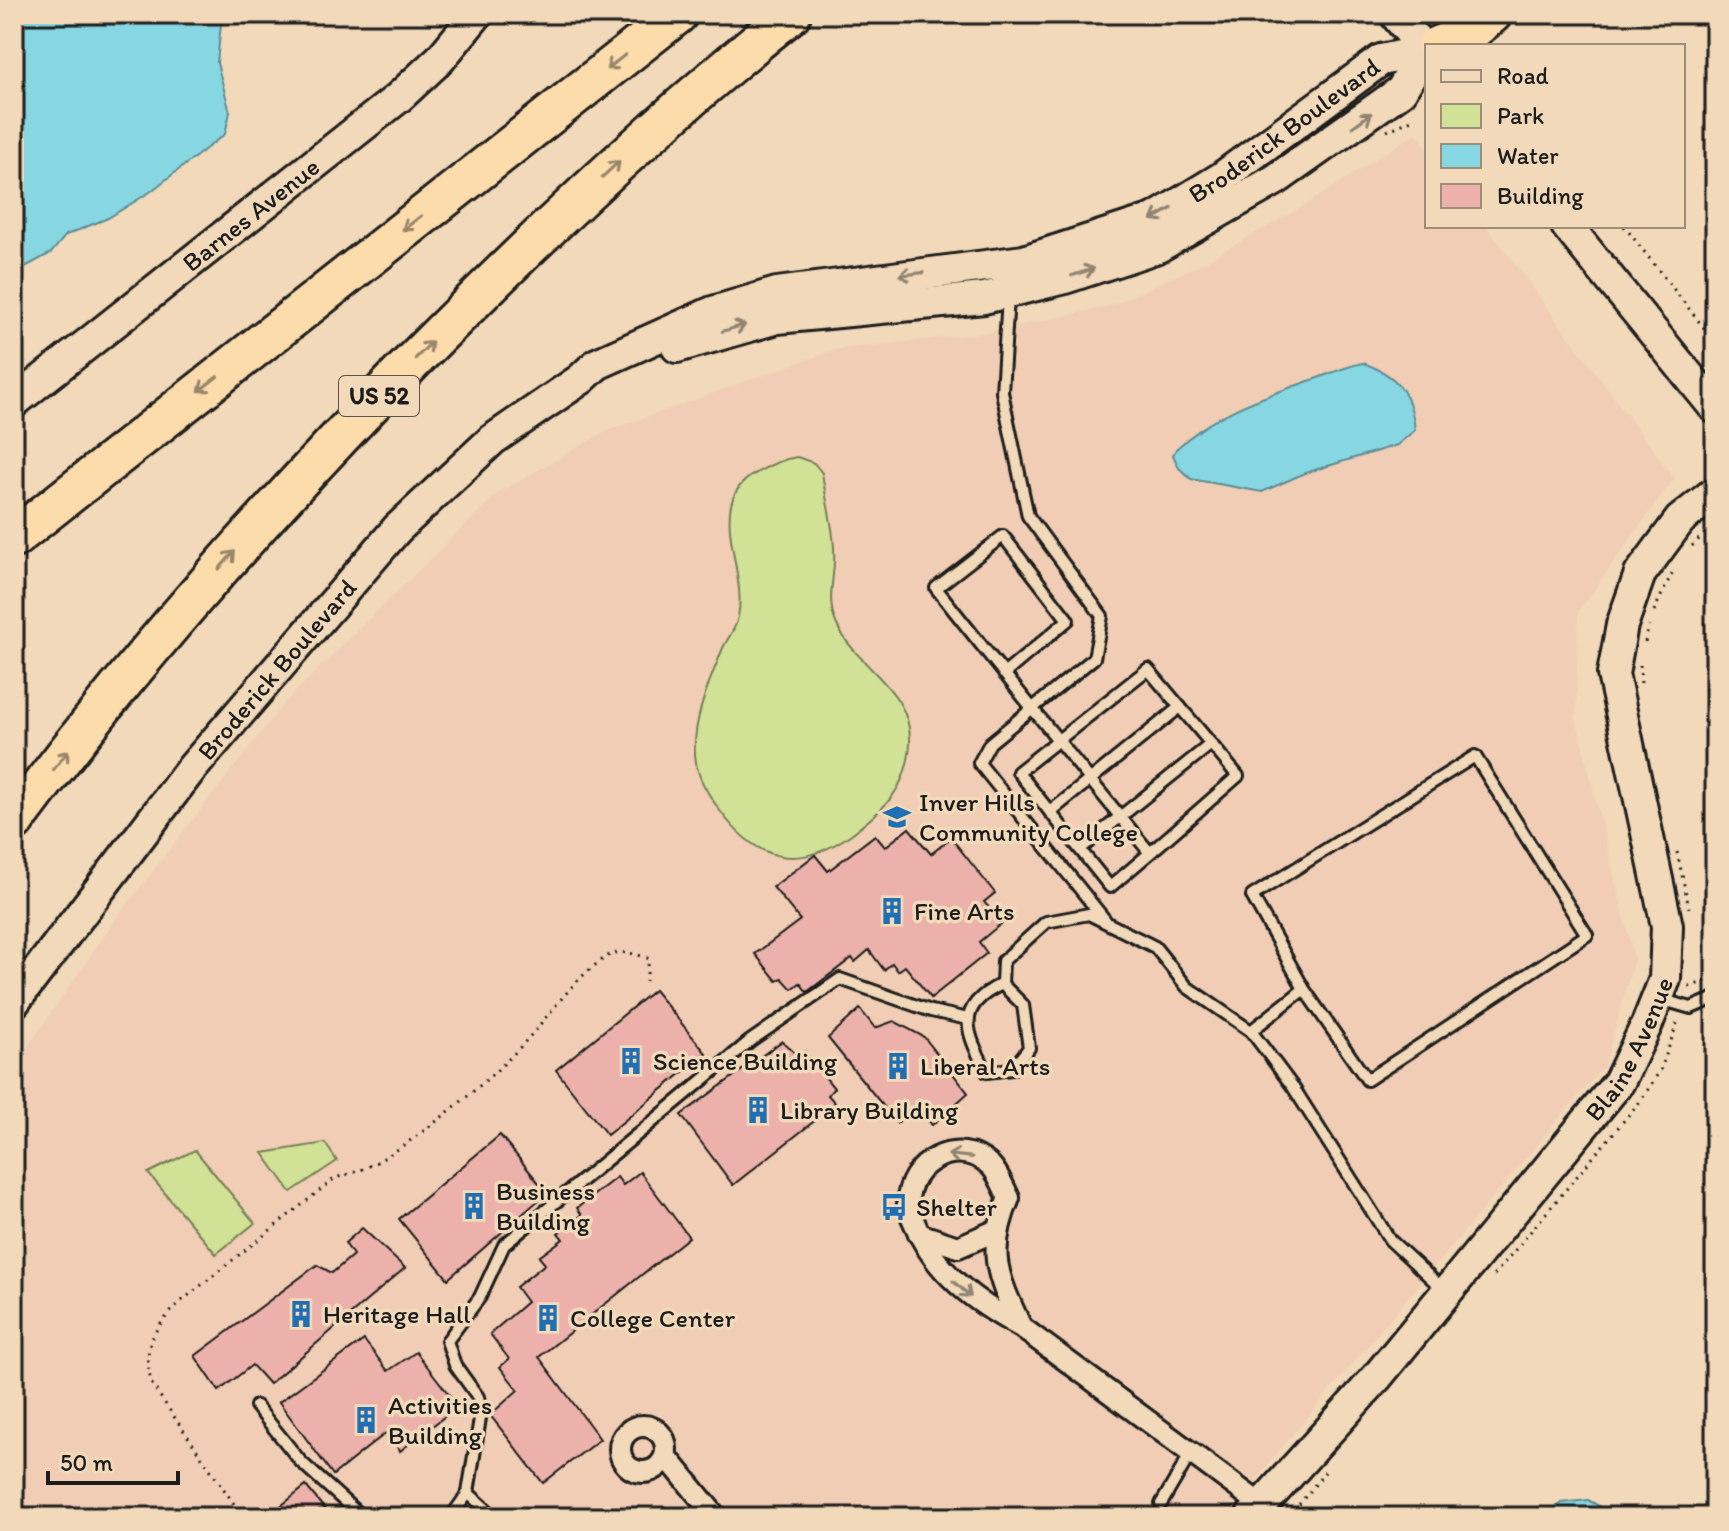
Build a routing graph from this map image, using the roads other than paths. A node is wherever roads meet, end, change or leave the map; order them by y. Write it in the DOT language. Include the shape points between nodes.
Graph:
graph roads {
  1 [pos="477,14"];
  2 [pos="678,14"];
  3 [pos="791,14"];
  4 [pos="1395,14"];
  5 [pos="1448,14"];
  6 [pos="1492,14"];
  7 [pos="1431,44"];
  8 [pos="1440,44"];
  9 [pos="1425,46"];
  10 [pos="1425,50"];
  11 [pos="1569,228"];
  12 [pos="1006,278"];
  13 [pos="14,402"];
  14 [pos="1715,408"];
  15 [pos="1715,492"];
  16 [pos="14,538"];
  17 [pos="1004,674"];
  18 [pos="1180,707"];
  19 [pos="1032,709"];
  20 [pos="1058,741"];
  21 [pos="1211,744"];
  22 [pos="1090,780"];
  23 [pos="1050,812"];
  24 [pos="1120,817"];
  25 [pos="14,822"];
  26 [pos="1080,849"];
  27 [pos="1150,853"];
  28 [pos="1108,924"];
  29 [pos="1002,984"];
  30 [pos="1304,989"];
  31 [pos="1715,998"];
  32 [pos="1670,1001"];
  33 [pos="14,1002"];
  34 [pos="968,1019"];
  35 [pos="1251,1031"];
  36 [pos="995,1231"];
  37 [pos="919,1234"];
  38 [pos="1447,1292"];
  39 [pos="1021,1327"];
  40 [pos="256,1406"];
  41 [pos="1191,1453"];
  42 [pos="666,1456"];
  43 [pos="468,1493"];
  44 [pos="1161,1504"];
  45 [pos="1256,1511"];
  46 [pos="362,1517"];
  47 [pos="451,1517"];
  48 [pos="495,1517"];
  49 [pos="716,1517"];
  1 -- 13 [label="street, Barnes Avenue" via="398,98"];
  2 -- 16 [label="highway, one-way"];
  25 -- 3 [label="highway, US 52, one-way" via="172,623 353,423 581,197"];
  4 -- 9 [label="street"];
  5 -- 7 [label="highway"];
  6 -- 8 [label="highway" via="1470,32"];
  10 -- 12 [label="street, Broderick Boulevard" via="1381,60 1308,138 1233,206 1158,247"];
  11 -- 14 [label="street"];
  12 -- 19 [label="lane" via="1002,392 1028,516 1102,616 1094,658"];
  12 -- 33 [label="street, Broderick Boulevard" via="777,318 710,335 581,379 492,440 397,529 214,740"];
  15 -- 32 [label="street, Blaine Avenue" via="1680,520 1640,574 1622,625 1613,674 1667,926 1665,979"];
  17 -- 17 [label="lane" via="936,588 1003,536 1068,620"];
  17 -- 19 [label="lane"];
  18 -- 20 [label="lane" via="1148,669"];
  18 -- 21 [label="lane"];
  18 -- 22 [label="lane"];
  19 -- 20 [label="lane"];
  19 -- 28 [label="lane" via="990,743 979,763"];
  20 -- 22 [label="lane"];
  20 -- 23 [label="lane" via="1018,772"];
  21 -- 24 [label="lane"];
  21 -- 27 [label="lane" via="1238,776"];
  22 -- 23 [label="lane"];
  22 -- 24 [label="lane"];
  23 -- 26 [label="lane"];
  24 -- 26 [label="lane"];
  24 -- 27 [label="lane"];
  26 -- 27 [label="lane" via="1110,887"];
  28 -- 29 [label="lane" via="1089,914 1046,922 1003,961"];
  28 -- 35 [label="lane" via="1155,947 1187,987"];
  29 -- 34 [label="lane" via="979,995"];
  29 -- 34 [label="lane" via="1023,1005 1029,1048 1012,1069 987,1072 971,1040"];
  30 -- 30 [label="lane" via="1367,1080 1587,935 1475,756 1252,896"];
  30 -- 35 [label="lane"];
  31 -- 32 [label="lane" via="1691,1008"];
  32 -- 38 [label="street, Blaine Avenue" via="1619,1082"];
  34 -- 43 [label="lane" via="840,979 750,1041 504,1245 480,1297 447,1341 481,1412"];
  35 -- 38 [label="lane" via="1390,1240"];
  36 -- 37 [label="street" via="958,1247"];
  36 -- 37 [label="street, one-way" via="1009,1198 990,1165 963,1153 936,1156 915,1172 907,1205"];
  36 -- 39 [label="street" via="998,1278"];
  37 -- 39 [label="street, one-way" via="948,1277 982,1306"];
  38 -- 45 [label="street, Blaine Avenue"];
  39 -- 41 [label="street"];
  40 -- 46 [label="lane" via="301,1462"];
  41 -- 44 [label="lane"];
  41 -- 45 [label="street"];
  42 -- 49 [label="street"];
  43 -- 47 [label="lane"];
  43 -- 48 [label="lane"];
}
